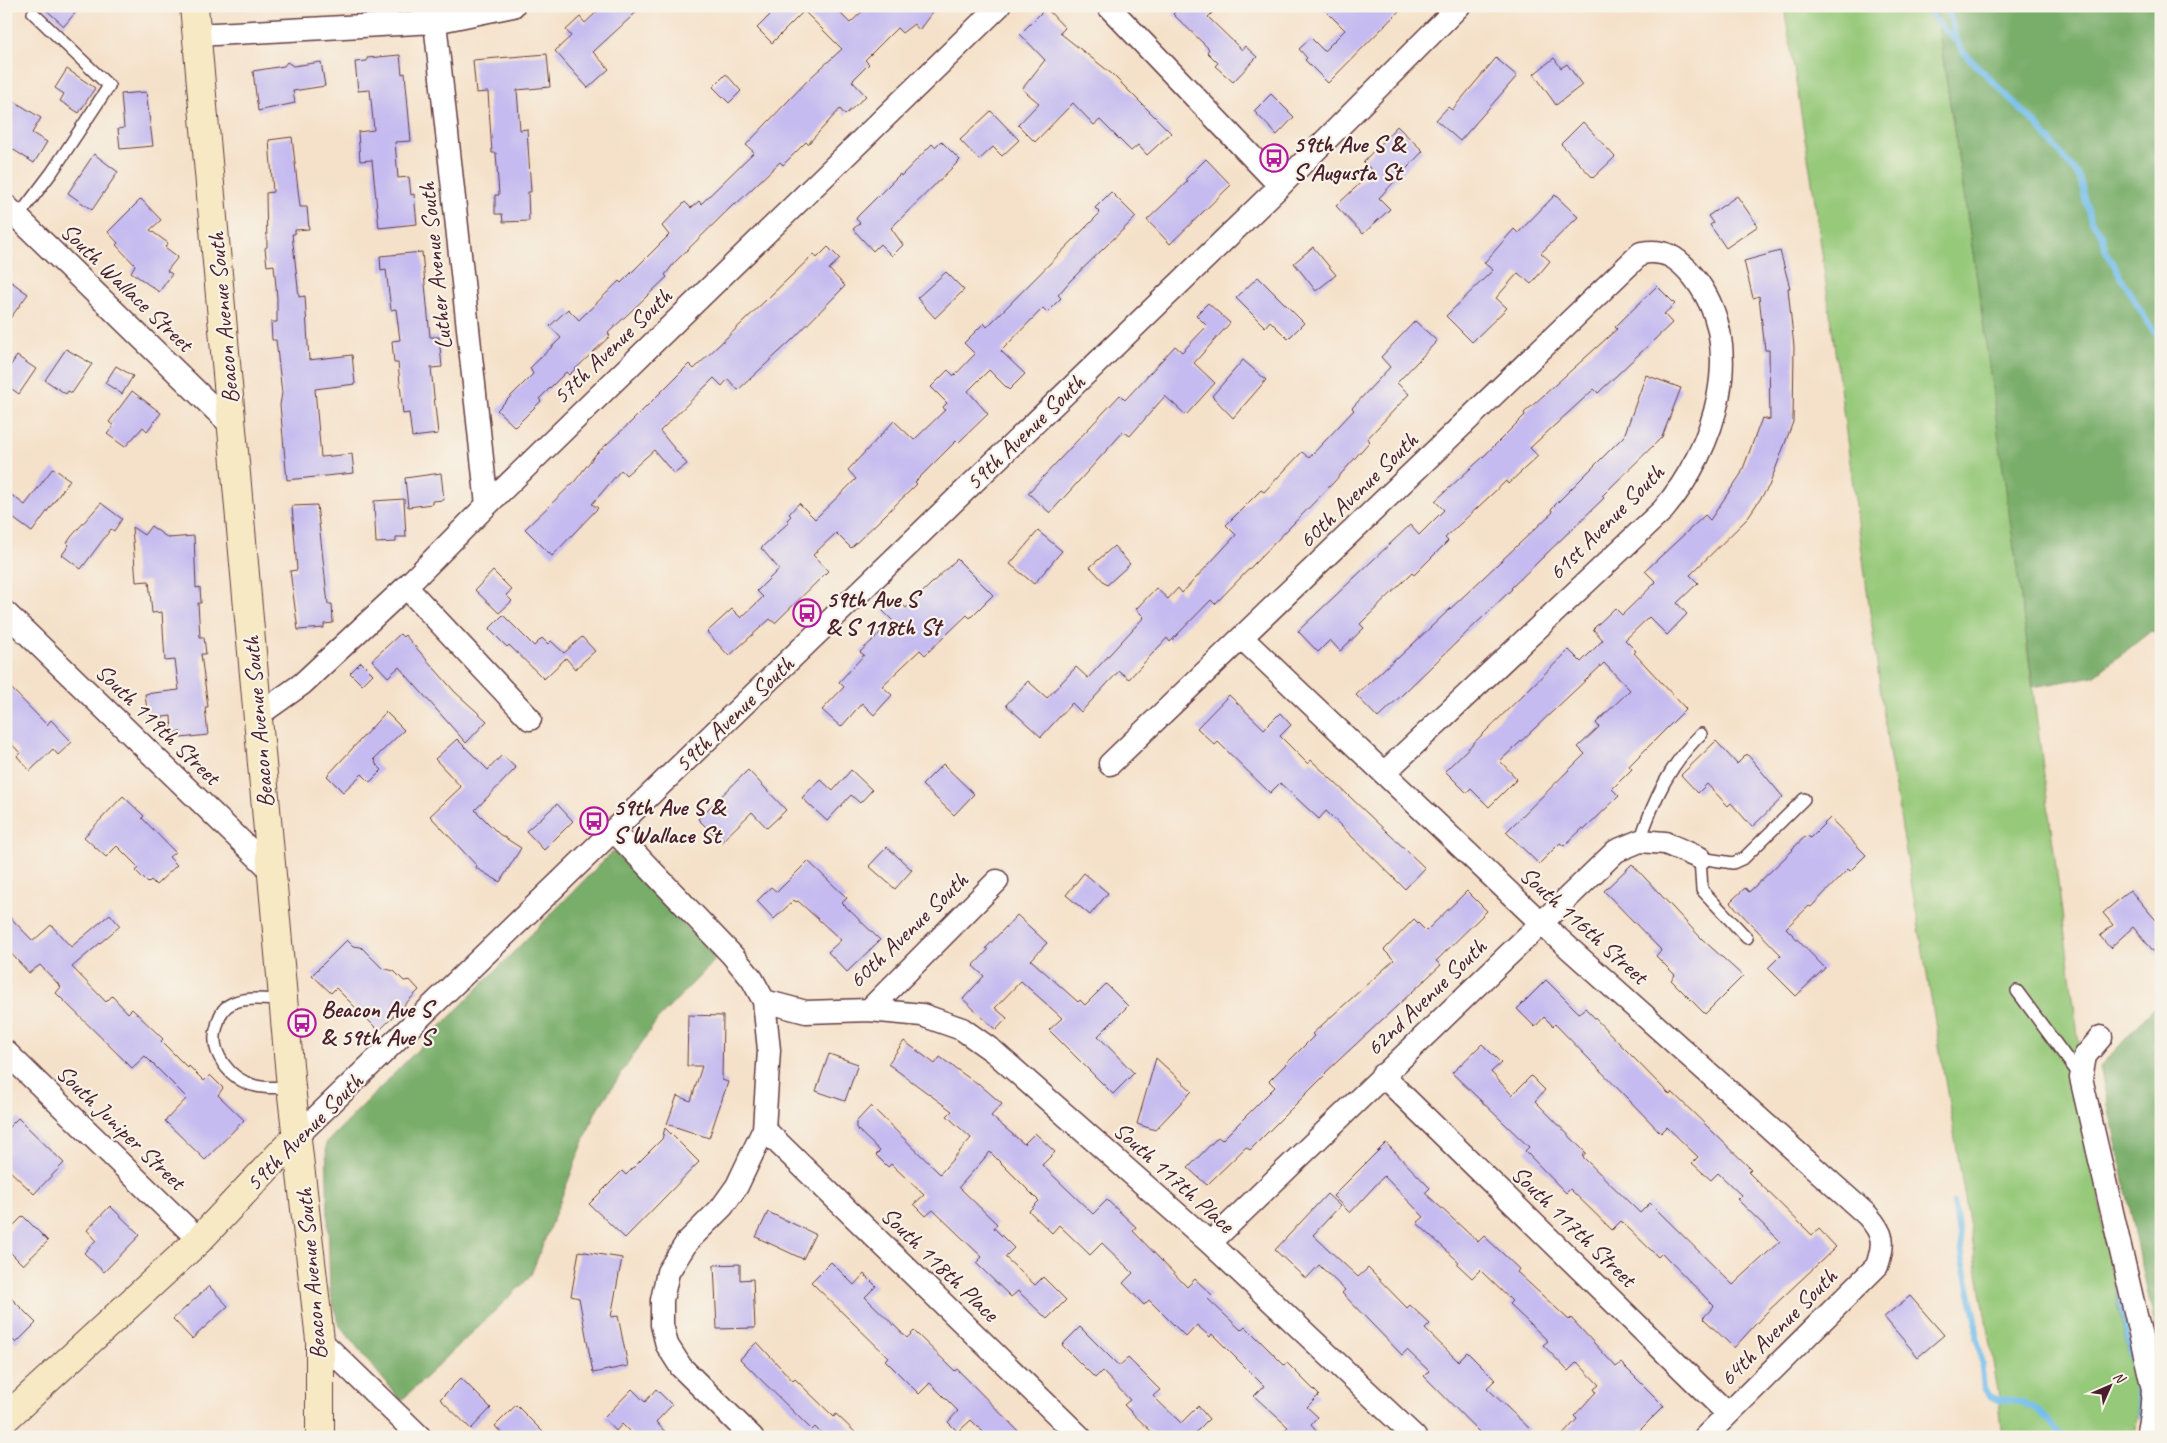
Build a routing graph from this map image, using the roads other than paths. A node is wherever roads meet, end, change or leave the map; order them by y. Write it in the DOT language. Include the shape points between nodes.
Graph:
graph roads {
  1 [pos="194,6"];
  2 [pos="513,6"];
  3 [pos="999,6"];
  4 [pos="1108,6"];
  5 [pos="1459,6"];
  6 [pos="33,13"];
  7 [pos="435,22"];
  8 [pos="196,35"];
  9 [pos="1280,186"];
  10 [pos="12,212"];
  11 [pos="1641,253"];
  12 [pos="233,427"];
  13 [pos="487,505"];
  14 [pos="406,587"];
  15 [pos="6,613"];
  16 [pos="1242,638"];
  17 [pos="257,716"];
  18 [pos="530,719"];
  19 [pos="1701,734"];
  20 [pos="1110,764"];
  21 [pos="1384,773"];
  22 [pos="1804,799"];
  23 [pos="614,830"];
  24 [pos="1640,841"];
  25 [pos="1700,858"];
  26 [pos="273,872"];
  27 [pos="997,881"];
  28 [pos="1541,923"];
  29 [pos="1747,938"];
  30 [pos="2018,990"];
  31 [pos="284,1000"];
  32 [pos="764,1001"];
  33 [pos="869,1010"];
  34 [pos="2101,1037"];
  35 [pos="6,1052"];
  36 [pos="1382,1075"];
  37 [pos="2081,1078"];
  38 [pos="291,1087"];
  39 [pos="764,1129"];
  40 [pos="297,1136"];
  41 [pos="199,1240"];
  42 [pos="1210,1243"];
  43 [pos="1882,1251"];
  44 [pos="320,1340"];
  45 [pos="9,1411"];
  46 [pos="1728,1414"];
  47 [pos="320,1437"];
  48 [pos="420,1437"];
  49 [pos="752,1437"];
  50 [pos="1080,1437"];
  51 [pos="1415,1437"];
  52 [pos="1705,1437"];
  53 [pos="2147,1437"];
  1 -- 8 [label="street, Beacon Avenue South"];
  2 -- 7 [label="street"];
  3 -- 13 [label="street, 57th Avenue South"];
  4 -- 9 [label="street"];
  5 -- 9 [label="street, 59th Avenue South"];
  6 -- 10 [label="lane" via="109,86 52,172"];
  7 -- 8 [label="street"];
  7 -- 13 [label="street, Luther Avenue South"];
  8 -- 12 [label="street, Beacon Avenue South"];
  9 -- 23 [label="street, 59th Avenue South"];
  10 -- 12 [label="street, South Wallace Street"];
  11 -- 16 [label="street, 60th Avenue South"];
  11 -- 21 [label="street, 61st Avenue South" via="1658,250 1673,257 1705,291 1713,313 1722,380 1717,408 1693,468 1663,510"];
  12 -- 17 [label="street, Beacon Avenue South"];
  13 -- 14 [label="street, 57th Avenue South"];
  14 -- 17 [label="street, 57th Avenue South" via="302,684"];
  14 -- 18 [label="street"];
  15 -- 26 [label="street, South 119th Street"];
  16 -- 20 [label="street, 60th Avenue South"];
  16 -- 21 [label="street, South 116th Street"];
  17 -- 26 [label="street, Beacon Avenue South"];
  19 -- 24 [label="lane" via="1682,752 1652,805"];
  21 -- 28 [label="street, South 116th Street"];
  22 -- 25 [label="lane" via="1744,858 1733,863"];
  23 -- 32 [label="street" via="732,955 752,979"];
  23 -- 40 [label="street, 59th Avenue South"];
  24 -- 25 [label="street, 62nd Avenue South" via="1665,843"];
  24 -- 28 [label="street, 62nd Avenue South" via="1616,851"];
  25 -- 29 [label="lane" via="1702,890"];
  26 -- 31 [label="street, Beacon Avenue South"];
  27 -- 33 [label="street, 60th Avenue South"];
  28 -- 36 [label="street, 62nd Avenue South"];
  28 -- 43 [label="street, South 116th Street" via="1867,1215 1879,1228"];
  30 -- 37 [label="lane"];
  31 -- 38 [label="street, Beacon Avenue South"];
  31 -- 38 [label="lane" via="240,1000 232,1003 220,1015 214,1032 215,1046 231,1073 266,1087"];
  32 -- 33 [label="street, 60th Avenue South" via="806,1012"];
  32 -- 39 [label="street" via="769,1050"];
  33 -- 42 [label="street, South 117th Place" via="922,1015 962,1029 993,1051"];
  34 -- 37 [label="street" via="2085,1056"];
  35 -- 41 [label="street, South Juniper Street"];
  36 -- 42 [label="street, 62nd Avenue South"];
  36 -- 46 [label="street, South 117th Street"];
  37 -- 53 [label="street" via="2153,1389"];
  38 -- 40 [label="street, Beacon Avenue South"];
  39 -- 49 [label="street" via="737,1186 722,1207 687,1242 668,1272 662,1300 662,1325 667,1345 680,1367"];
  39 -- 50 [label="street, South 118th Place"];
  40 -- 41 [label="street, 59th Avenue South"];
  40 -- 44 [label="street, Beacon Avenue South"];
  41 -- 45 [label="street, 59th Avenue South"];
  42 -- 51 [label="street, South 117th Place"];
  43 -- 46 [label="street, 64th Avenue South" via="1878,1266"];
  44 -- 47 [label="street, Beacon Avenue South"];
  44 -- 48 [label="street"];
  46 -- 52 [label="street, 64th Avenue South"];
}
